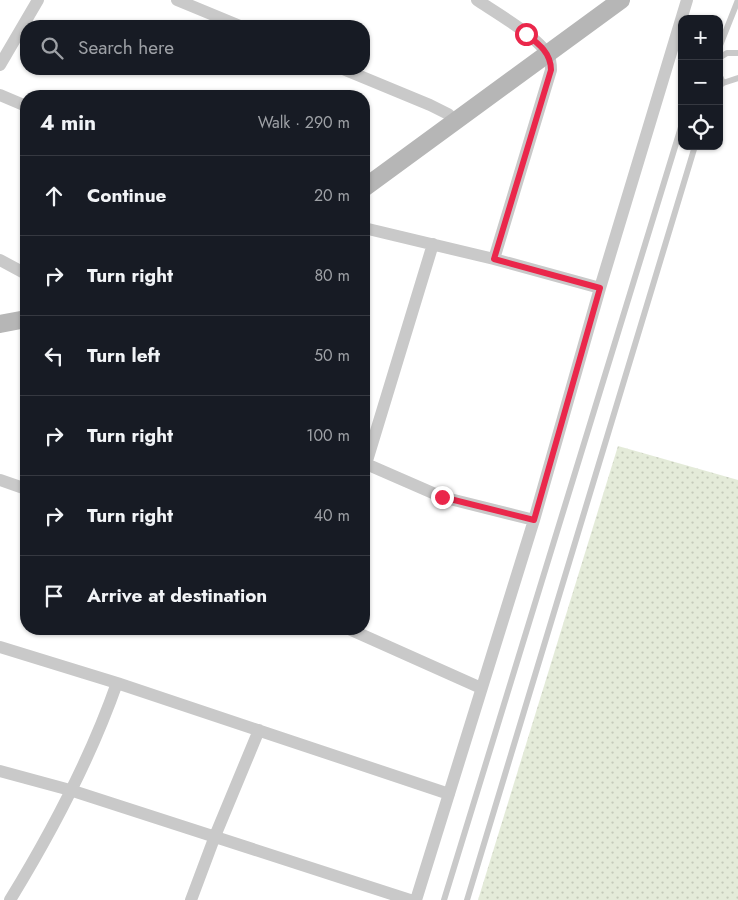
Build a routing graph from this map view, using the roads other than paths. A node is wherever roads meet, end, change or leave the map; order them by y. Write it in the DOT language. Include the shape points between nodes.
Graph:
graph roads {
  1 [pos="38,0"];
  2 [pos="177,0"];
  3 [pos="477,0"];
  4 [pos="621,0"];
  5 [pos="687,0"];
  6 [pos="738,0"];
  7 [pos="736,10"];
  8 [pos="26,20"];
  9 [pos="225,20"];
  10 [pos="20,31"];
  11 [pos="723,39"];
  12 [pos="738,53"];
  13 [pos="548,54"];
  14 [pos="723,56"];
  15 [pos="0,66"];
  16 [pos="358,75"];
  17 [pos="738,78"];
  18 [pos="723,84"];
  19 [pos="0,95"];
  20 [pos="20,103"];
  21 [pos="455,120"];
  22 [pos="678,137"];
  23 [pos="694,150"];
  24 [pos="370,184"];
  25 [pos="370,229"];
  26 [pos="433,244"];
  27 [pos="494,259"];
  28 [pos="0,260"];
  29 [pos="20,271"];
  30 [pos="600,288"];
  31 [pos="20,320"];
  32 [pos="0,324"];
  33 [pos="370,447"];
  34 [pos="370,465"];
  35 [pos="0,480"];
  36 [pos="20,487"];
  37 [pos="534,520"];
  38 [pos="362,635"];
  39 [pos="0,647"];
  40 [pos="117,682"];
  41 [pos="481,688"];
  42 [pos="259,730"];
  43 [pos="0,771"];
  44 [pos="70,790"];
  45 [pos="449,794"];
  46 [pos="215,836"];
  47 [pos="10,900"];
  48 [pos="191,900"];
  49 [pos="410,900"];
  50 [pos="416,900"];
  51 [pos="444,900"];
  52 [pos="467,900"];
  1 -- 8 [label="street"];
  2 -- 9 [label="street"];
  3 -- 13 [label="street" via="526,34"];
  4 -- 13 [label="main road"];
  5 -- 30 [label="street"];
  6 -- 7 [label="lane"];
  7 -- 11 [label="lane"];
  10 -- 15 [label="street"];
  12 -- 14 [label="lane"];
  13 -- 21 [label="main road"];
  13 -- 27 [label="street" via="551,70"];
  16 -- 21 [label="street" via="430,105"];
  17 -- 18 [label="lane"];
  19 -- 20 [label="street"];
  21 -- 24 [label="main road"];
  22 -- 51 [label="lane"];
  23 -- 52 [label="lane"];
  25 -- 26 [label="street"];
  26 -- 27 [label="street"];
  26 -- 33 [label="street"];
  27 -- 30 [label="street"];
  28 -- 29 [label="street"];
  30 -- 37 [label="street"];
  31 -- 32 [label="main road"];
  34 -- 37 [label="street" via="442,497"];
  35 -- 36 [label="street"];
  37 -- 41 [label="street"];
  38 -- 41 [label="street"];
  39 -- 40 [label="street"];
  40 -- 42 [label="street"];
  40 -- 44 [label="street" via="107,712"];
  41 -- 45 [label="street"];
  42 -- 45 [label="street"];
  42 -- 46 [label="street"];
  43 -- 44 [label="street"];
  44 -- 46 [label="street"];
  44 -- 47 [label="street"];
  45 -- 50 [label="street"];
  46 -- 48 [label="street"];
  46 -- 49 [label="street"];
}
